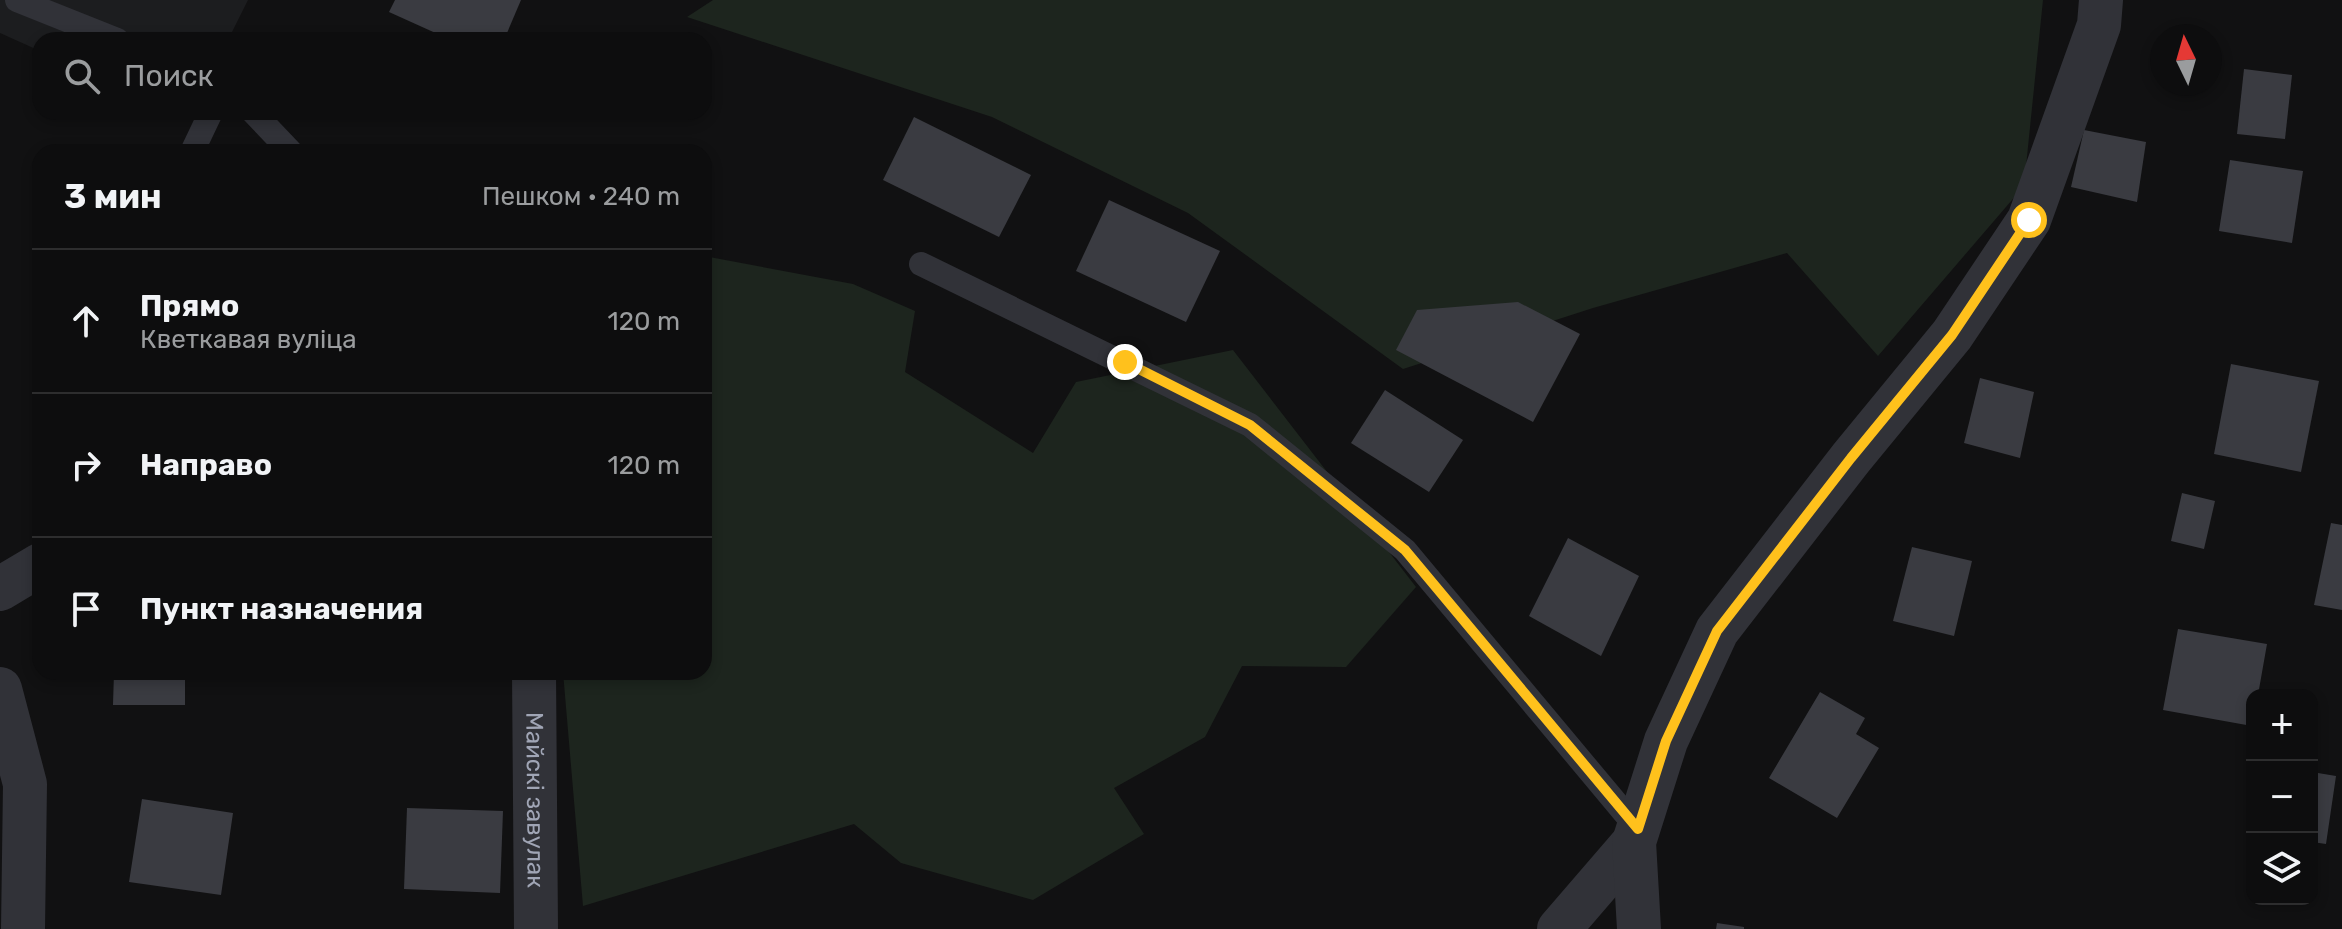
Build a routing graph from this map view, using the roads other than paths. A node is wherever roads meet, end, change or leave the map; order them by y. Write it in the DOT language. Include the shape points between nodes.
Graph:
graph roads {
  1 [pos="17,0"];
  2 [pos="2101,0"];
  3 [pos="97,32"];
  4 [pos="207,120"];
  5 [pos="261,120"];
  6 [pos="196,144"];
  7 [pos="283,144"];
  8 [pos="921,264"];
  9 [pos="32,570"];
  10 [pos="0,589"];
  11 [pos="534,680"];
  12 [pos="0,689"];
  13 [pos="1636,835"];
  14 [pos="23,929"];
  15 [pos="536,929"];
  16 [pos="1559,929"];
  17 [pos="1639,929"];
  1 -- 3 [label="lane"];
  2 -- 13 [label="street" via="2099,25 2029,220 1952,335 1717,631 1666,741"];
  4 -- 6 [label="lane"];
  5 -- 7 [label="lane"];
  8 -- 13 [label="lane" via="1250,425 1405,550"];
  9 -- 10 [label="street"];
  11 -- 15 [label="street, Майскі завулак"];
  12 -- 14 [label="street" via="25,784"];
  13 -- 16 [label="street"];
  13 -- 17 [label="street"];
}
